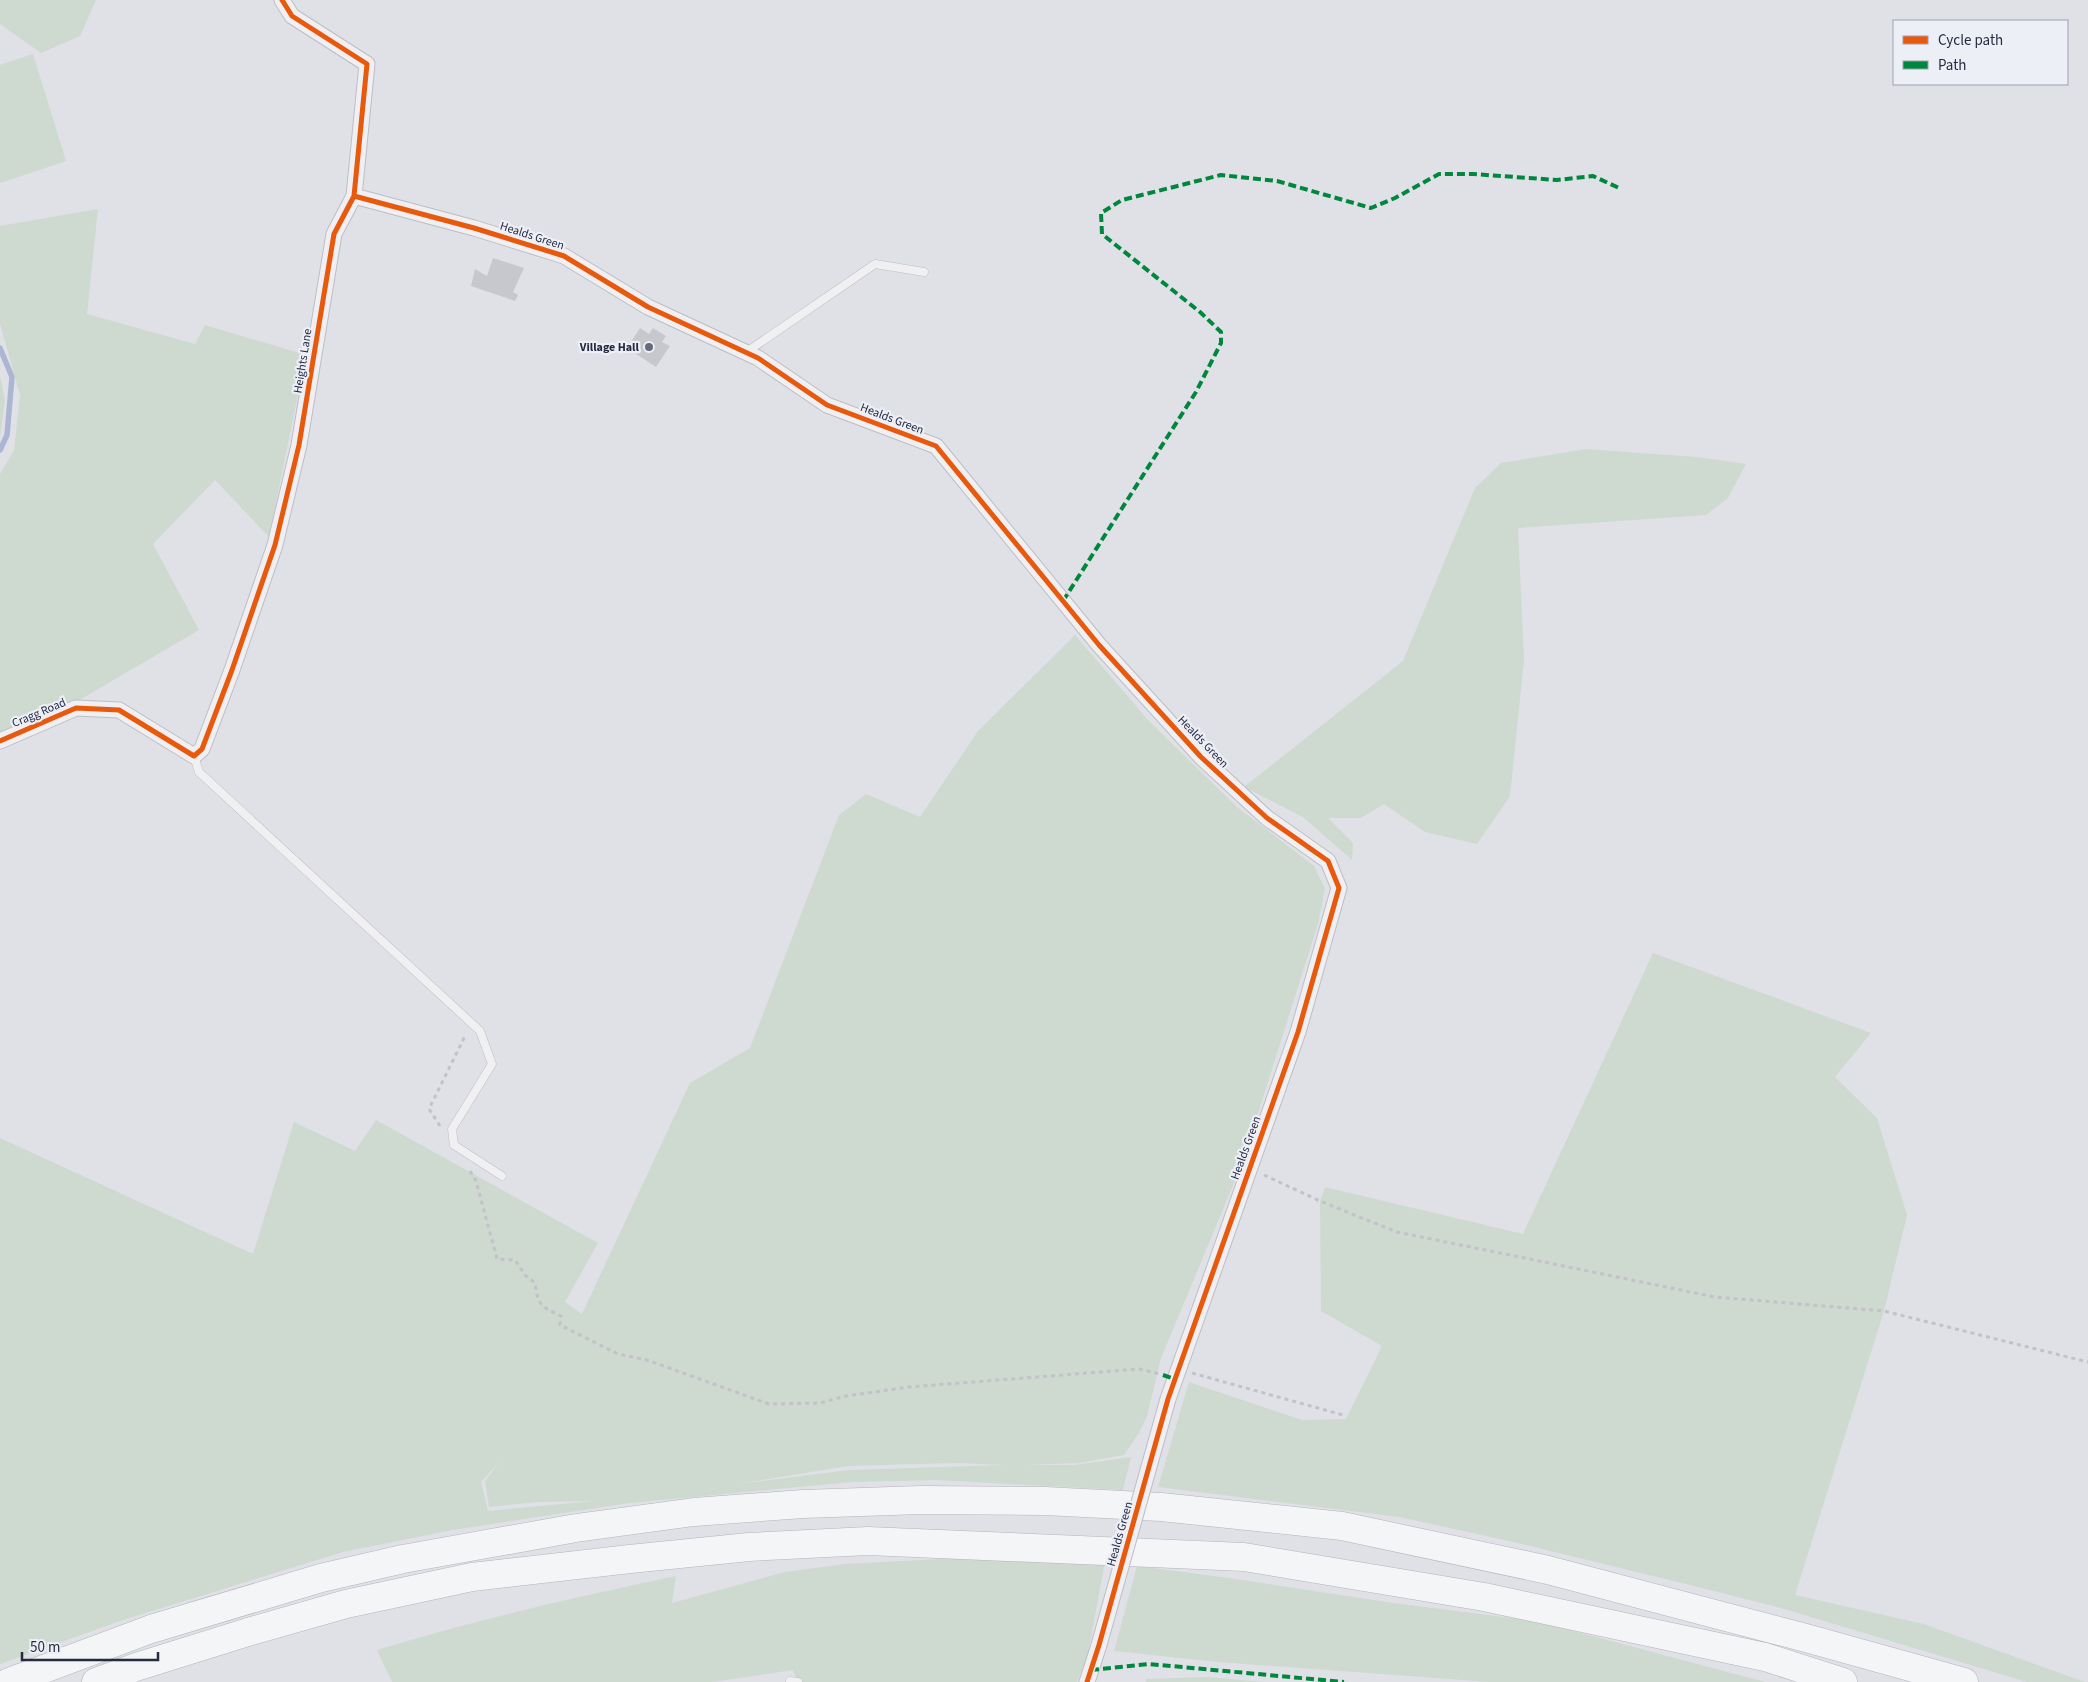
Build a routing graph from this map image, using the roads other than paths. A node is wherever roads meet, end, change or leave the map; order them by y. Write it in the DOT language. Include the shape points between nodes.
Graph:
graph roads {
  1 [pos="282,0"];
  2 [pos="354,196"];
  3 [pos="924,272"];
  4 [pos="745,353"];
  5 [pos="0,741"];
  6 [pos="194,756"];
  7 [pos="502,1176"];
  8 [pos="9,1682"];
  9 [pos="96,1682"];
  10 [pos="1087,1682"];
  11 [pos="1843,1682"];
  12 [pos="1964,1682"];
  1 -- 2 [label="street, Heights Lane" via="292,16 367,64"];
  2 -- 4 [label="street, Healds Green" via="564,256 648,307"];
  2 -- 6 [label="street, Heights Lane" via="334,234 299,445 276,545 202,749"];
  3 -- 4 [label="lane" via="875,264"];
  4 -- 10 [label="street, Healds Green, bridge" via="758,358 827,405 936,446 1099,645 1201,757 1267,818 1328,861 1339,888 1298,1032 1168,1399"];
  5 -- 6 [label="street, Cragg Road" via="76,708 119,710"];
  6 -- 7 [label="lane" via="198,772 480,1031 492,1064 452,1129 454,1145"];
  8 -- 12 [label="highway" via="160,1627 321,1578 403,1559 576,1528 694,1512 921,1500 1045,1501 1161,1507 1342,1526 1548,1570"];
  9 -- 11 [label="highway" via="346,1604 472,1577 739,1548 868,1542 1244,1557 1484,1597 1765,1657"];
}
